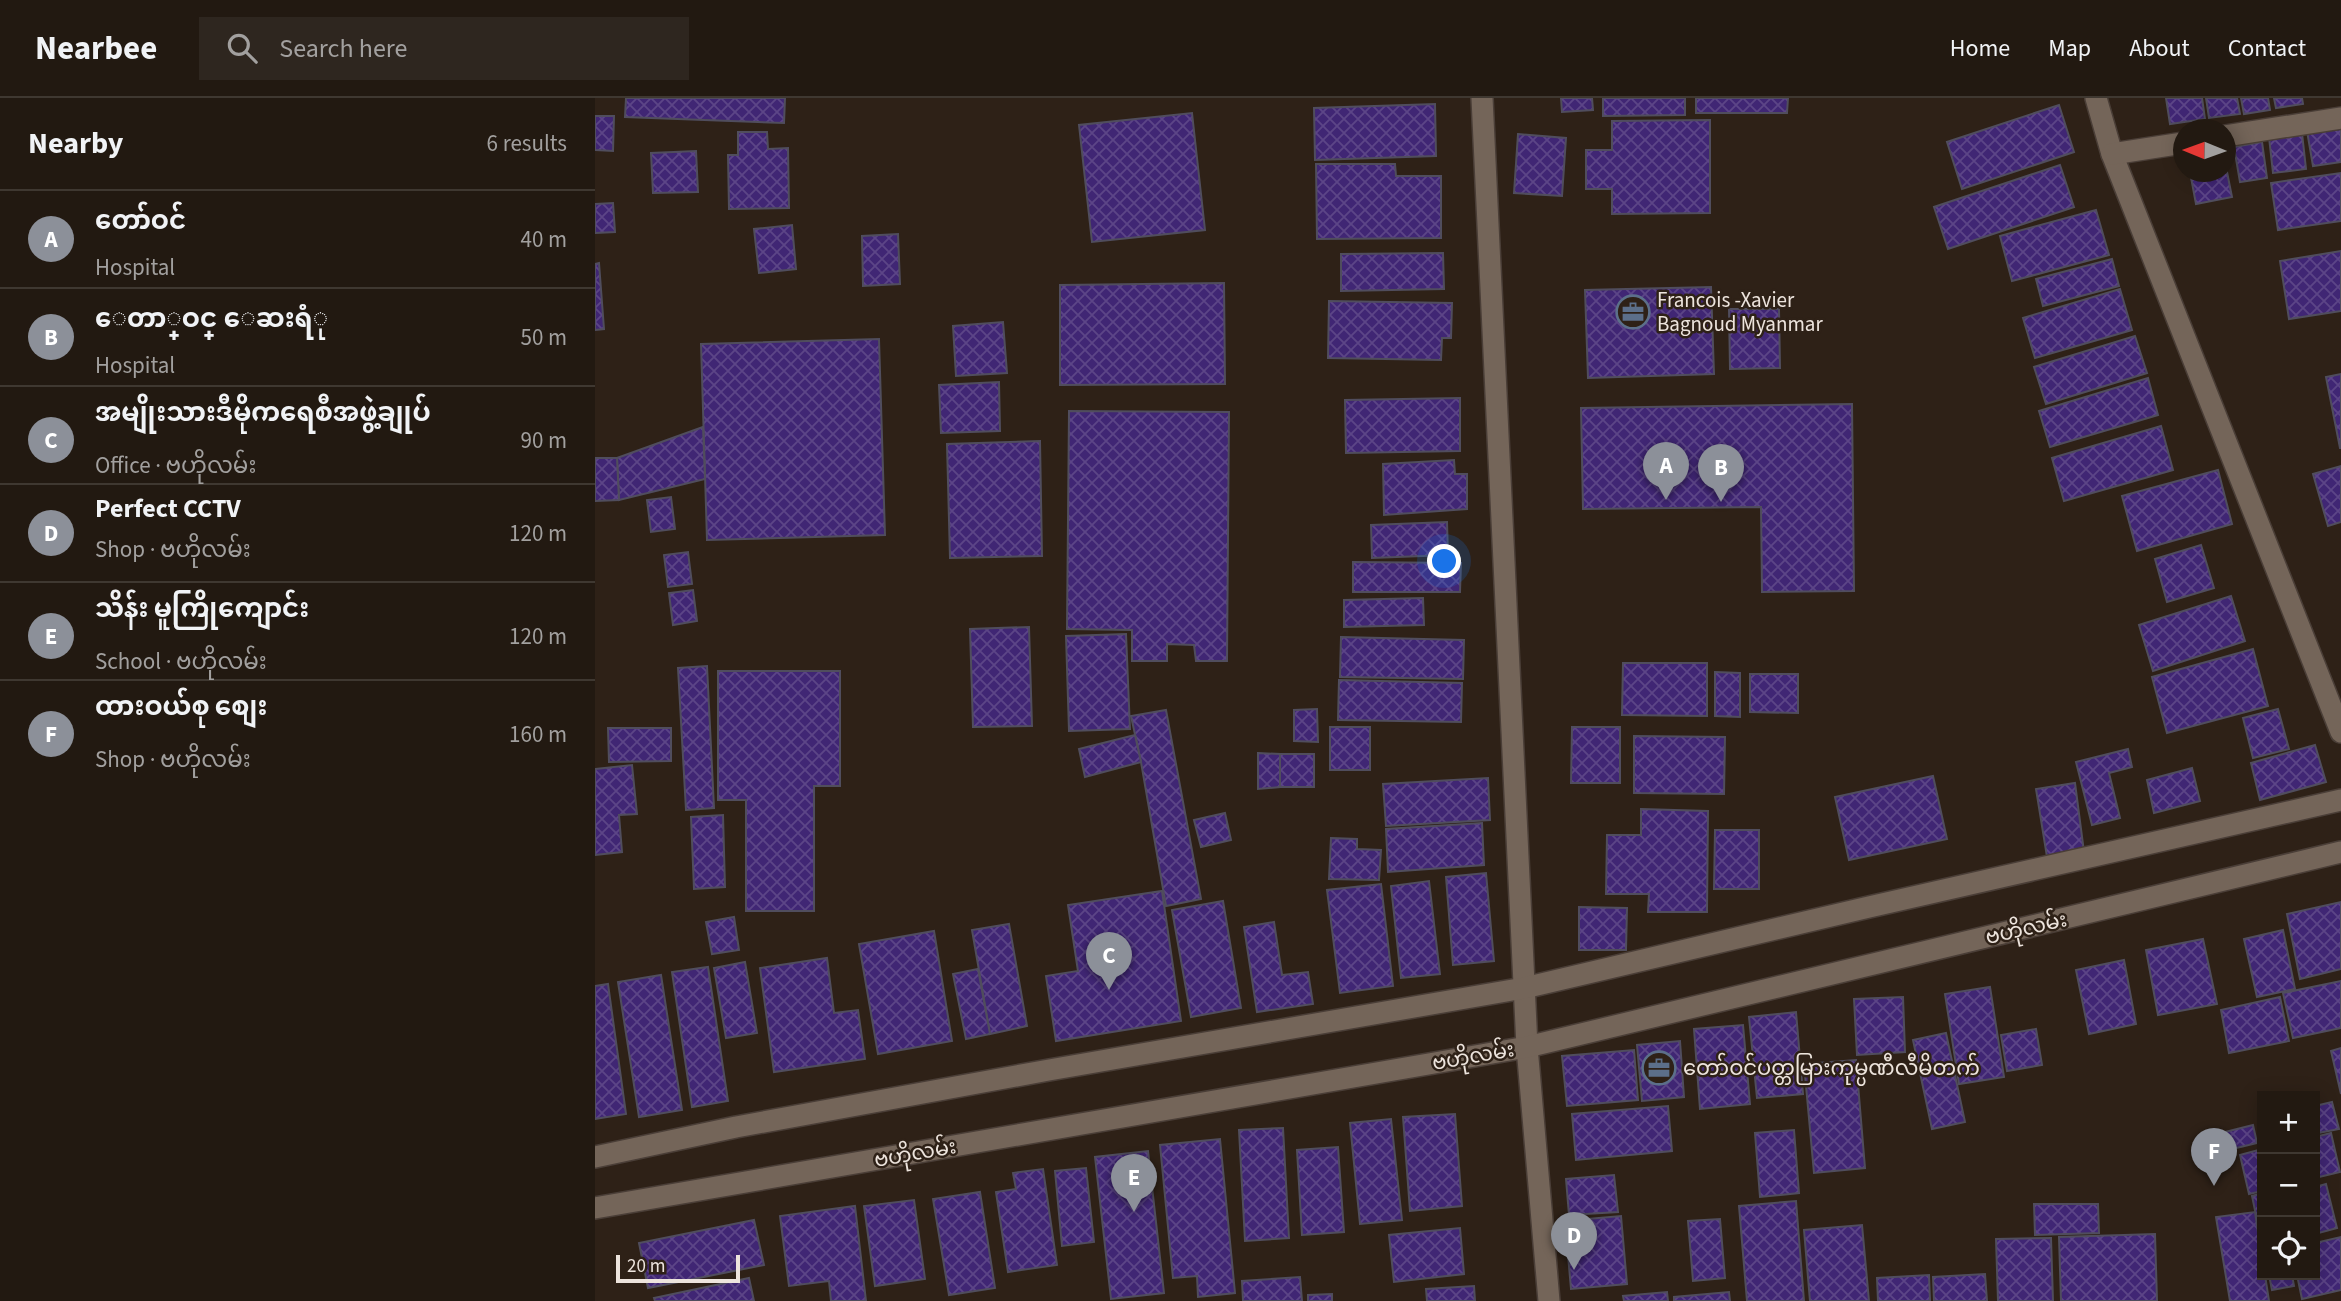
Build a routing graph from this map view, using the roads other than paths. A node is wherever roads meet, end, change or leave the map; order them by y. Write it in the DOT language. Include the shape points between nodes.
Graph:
graph roads {
  1 [pos="1482,98"];
  2 [pos="2097,98"];
  3 [pos="2341,118"];
  4 [pos="2236,134"];
  5 [pos="2173,145"];
  6 [pos="2112,154"];
  7 [pos="2341,732"];
  8 [pos="2341,800"];
  9 [pos="2341,852"];
  10 [pos="1524,988"];
  11 [pos="1527,1047"];
  12 [pos="595,1157"];
  13 [pos="595,1208"];
  14 [pos="1549,1301"];
  1 -- 10 [label="street"];
  2 -- 6 [label="street"];
  3 -- 4 [label="street"];
  5 -- 6 [label="street"];
  6 -- 7 [label="street"];
  8 -- 10 [label="street"];
  9 -- 11 [label="street, ဗဟိုလမ်း"];
  10 -- 11 [label="street"];
  10 -- 12 [label="street" via="1008,1077"];
  11 -- 13 [label="street, ဗဟိုလမ်း"];
  11 -- 14 [label="street"];
}
